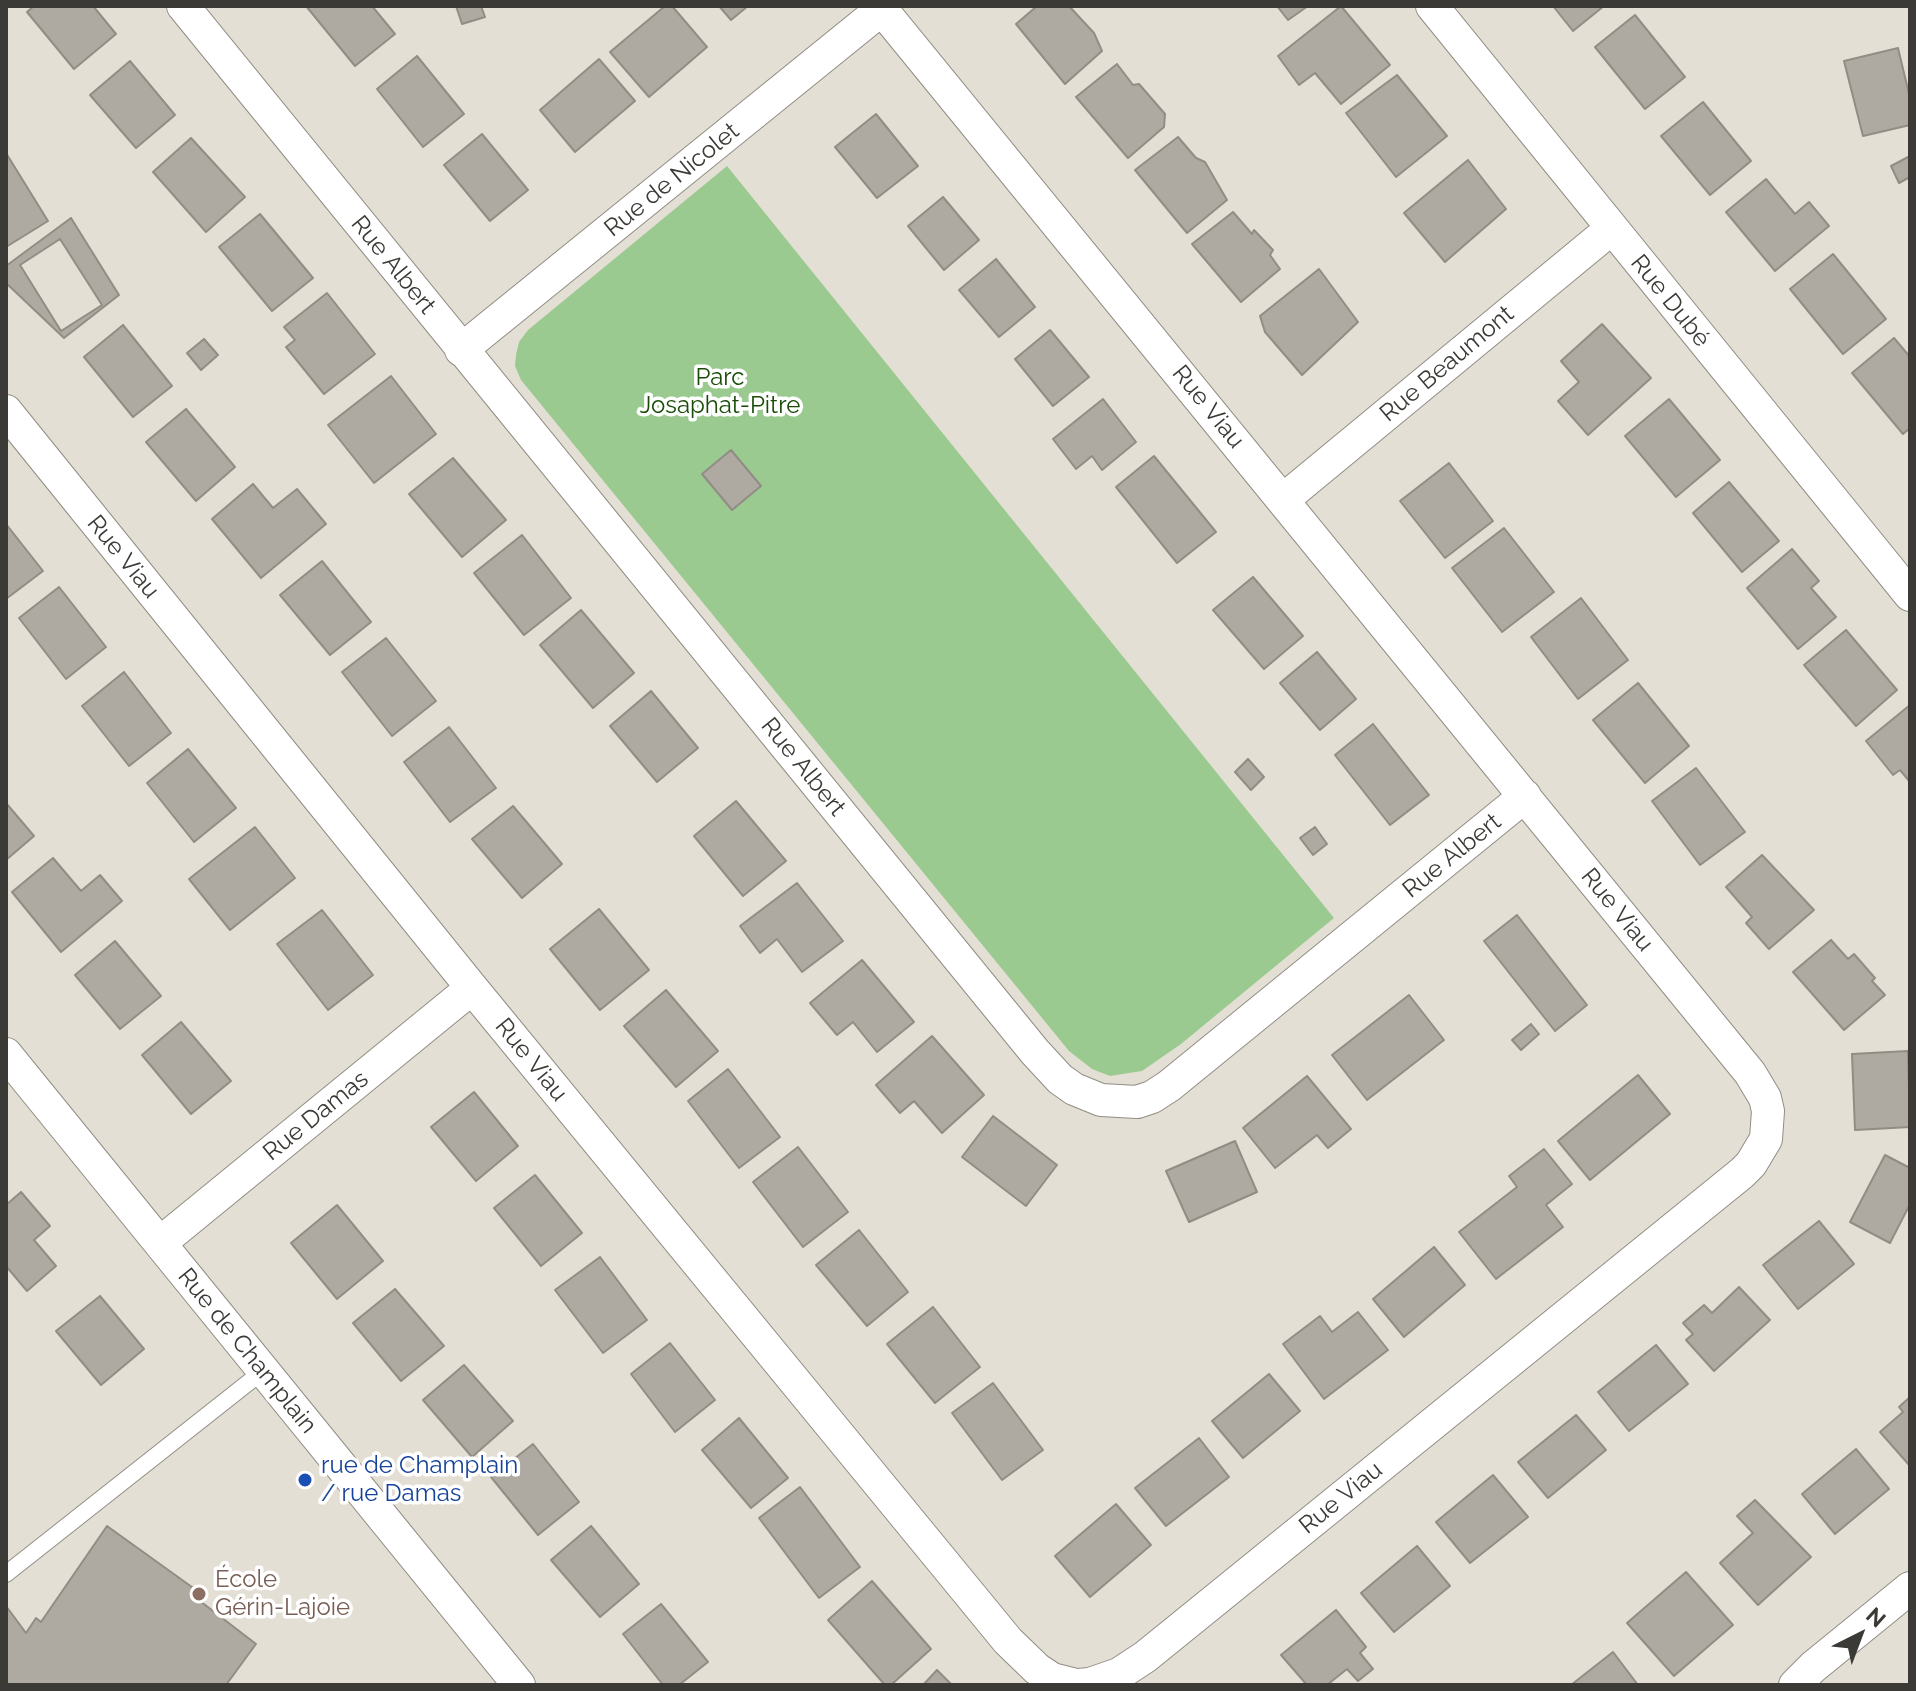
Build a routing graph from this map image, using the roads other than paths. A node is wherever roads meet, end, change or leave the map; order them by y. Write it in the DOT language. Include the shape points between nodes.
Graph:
graph roads {
  1 [pos="183,6"];
  2 [pos="1432,6"];
  3 [pos="880,8"];
  4 [pos="1611,229"];
  5 [pos="461,350"];
  6 [pos="6,411"];
  7 [pos="1284,499"];
  8 [pos="1910,595"];
  9 [pos="1525,796"];
  10 [pos="472,988"];
  11 [pos="6,1054"];
  12 [pos="160,1243"];
  13 [pos="263,1371"];
  14 [pos="6,1574"];
  15 [pos="1910,1588"];
  16 [pos="519,1685"];
  17 [pos="1077,1685"];
  18 [pos="1795,1685"];
  1 -- 5 [label="street, Rue Albert"];
  2 -- 4 [label="street, Rue Dubé"];
  3 -- 5 [label="street, Rue de Nicolet"];
  3 -- 7 [label="street, Rue Viau"];
  4 -- 7 [label="street, Rue Beaumont"];
  4 -- 8 [label="street, Rue Dubé"];
  5 -- 9 [label="street, Rue Albert" via="1035,1052 1060,1079 1088,1097 1137,1102 1169,1086"];
  6 -- 10 [label="street, Rue Viau"];
  7 -- 9 [label="street, Rue Viau"];
  9 -- 17 [label="street, Rue Viau" via="1758,1085 1769,1122 1760,1151 1742,1173 1145,1657 1119,1674"];
  10 -- 12 [label="street, Rue Damas"];
  10 -- 17 [label="street, Rue Viau" via="1021,1656 1052,1679"];
  11 -- 12 [label="street, Rue de Champlain"];
  12 -- 13 [label="street, Rue de Champlain"];
  13 -- 14 [label="lane"];
  13 -- 16 [label="street, Rue de Champlain"];
  15 -- 18 [label="street"];
}
